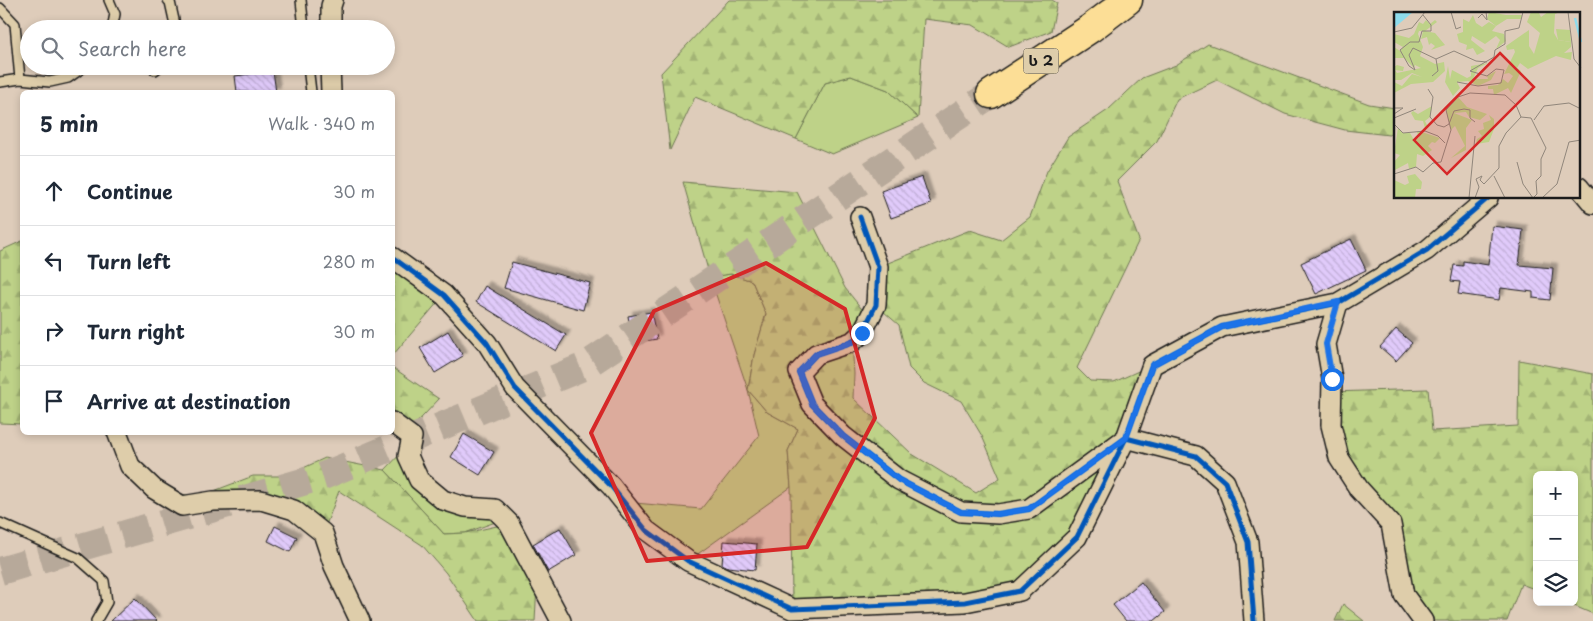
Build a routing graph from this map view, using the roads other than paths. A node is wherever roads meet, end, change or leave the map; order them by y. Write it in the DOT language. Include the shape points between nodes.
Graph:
graph roads {
  1 [pos="109,0"];
  2 [pos="168,0"];
  3 [pos="301,0"];
  4 [pos="333,0"];
  5 [pos="1128,0"];
  6 [pos="0,8"];
  7 [pos="114,20"];
  8 [pos="174,20"];
  9 [pos="303,20"];
  10 [pos="331,20"];
  11 [pos="72,75"];
  12 [pos="309,75"];
  13 [pos="330,75"];
  14 [pos="20,79"];
  15 [pos="0,82"];
  16 [pos="311,90"];
  17 [pos="331,90"];
  18 [pos="991,94"];
  19 [pos="1580,187"];
  20 [pos="1487,199"];
  21 [pos="1593,204"];
  22 [pos="860,217"];
  23 [pos="395,259"];
  24 [pos="1338,302"];
  25 [pos="395,424"];
  26 [pos="118,435"];
  27 [pos="1126,438"];
  28 [pos="0,523"];
  29 [pos="96,621"];
  30 [pos="360,621"];
  31 [pos="561,621"];
  32 [pos="1254,621"];
  33 [pos="1423,621"];
  1 -- 7 [label="lane" via="115,14"];
  2 -- 8 [label="lane"];
  3 -- 9 [label="lane"];
  4 -- 10 [label="street"];
  5 -- 18 [label="highway, ს 2"];
  6 -- 14 [label="lane" via="15,24"];
  11 -- 14 [label="lane" via="50,82"];
  12 -- 16 [label="lane"];
  13 -- 17 [label="street"];
  14 -- 15 [label="lane"];
  19 -- 21 [label="street"];
  20 -- 24 [label="street" via="1427,250"];
  22 -- 27 [label="street" via="878,267 876,305 862,333 852,342 816,354 799,372 812,404 843,436 899,480 961,512 998,514 1029,509"];
  23 -- 27 [label="street" via="444,295 487,343 515,388 611,486 646,530 688,561 792,608 965,602 1020,590 1076,537"];
  24 -- 27 [label="street" via="1222,327 1152,365"];
  24 -- 33 [label="street" via="1326,344 1332,379 1331,425 1339,458 1359,489 1391,524 1404,595"];
  25 -- 31 [label="street" via="412,437 408,456 419,480 443,500 465,507 495,509 509,522"];
  26 -- 30 [label="street" via="130,466 154,488 182,506 214,501 261,500 294,510 323,533 334,566"];
  27 -- 32 [label="street" via="1196,456 1225,482 1248,542"];
  28 -- 29 [label="lane" via="78,558 104,581 107,602"];
}
